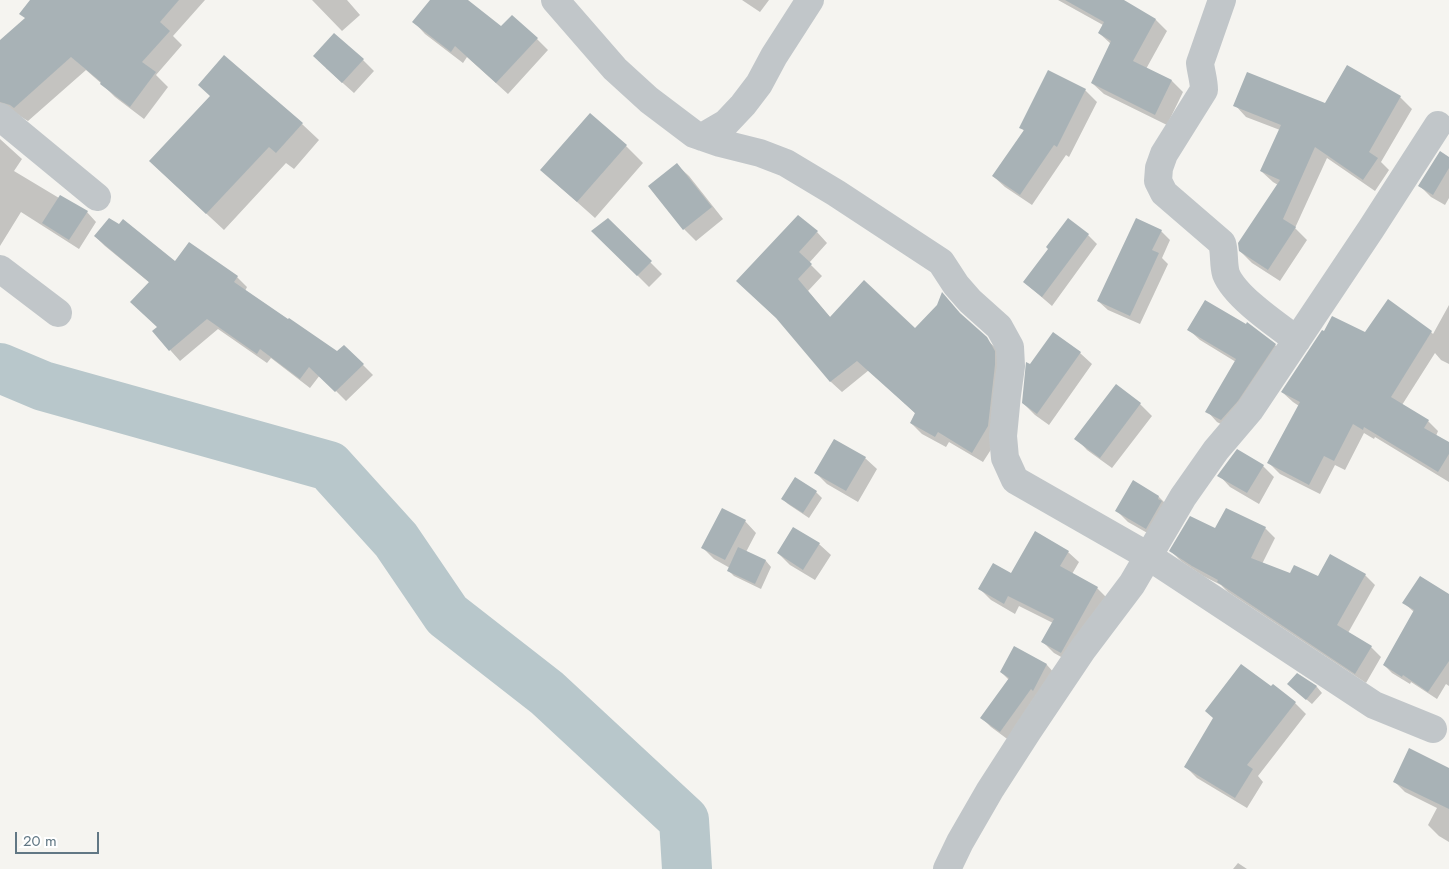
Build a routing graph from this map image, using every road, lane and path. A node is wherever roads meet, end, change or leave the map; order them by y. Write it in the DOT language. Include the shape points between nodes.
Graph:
graph roads {
  1 [pos="555,0"];
  2 [pos="810,0"];
  3 [pos="1222,0"];
  4 [pos="0,117"];
  5 [pos="1445,122"];
  6 [pos="702,137"];
  7 [pos="97,197"];
  8 [pos="0,269"];
  9 [pos="58,313"];
  10 [pos="1296,340"];
  11 [pos="1148,556"];
  12 [pos="1433,729"];
  13 [pos="947,869"];
  1 -- 6 [label="street" via="642,94 676,122"];
  2 -- 6 [label="street" via="743,105 726,123"];
  3 -- 10 [label="street" via="1200,63 1204,90 1164,154 1158,181 1164,193 1222,243 1226,274 1242,297"];
  4 -- 7 [label="street"];
  5 -- 10 [label="street"];
  6 -- 11 [label="street" via="786,163 941,262 960,290 999,327 1010,347 1003,436 1005,458 1015,480"];
  8 -- 9 [label="street"];
  10 -- 11 [label="street" via="1250,410 1182,497"];
  11 -- 12 [label="street" via="1360,697 1390,713"];
  11 -- 13 [label="street" via="1132,584 1028,731 965,833"];
}
